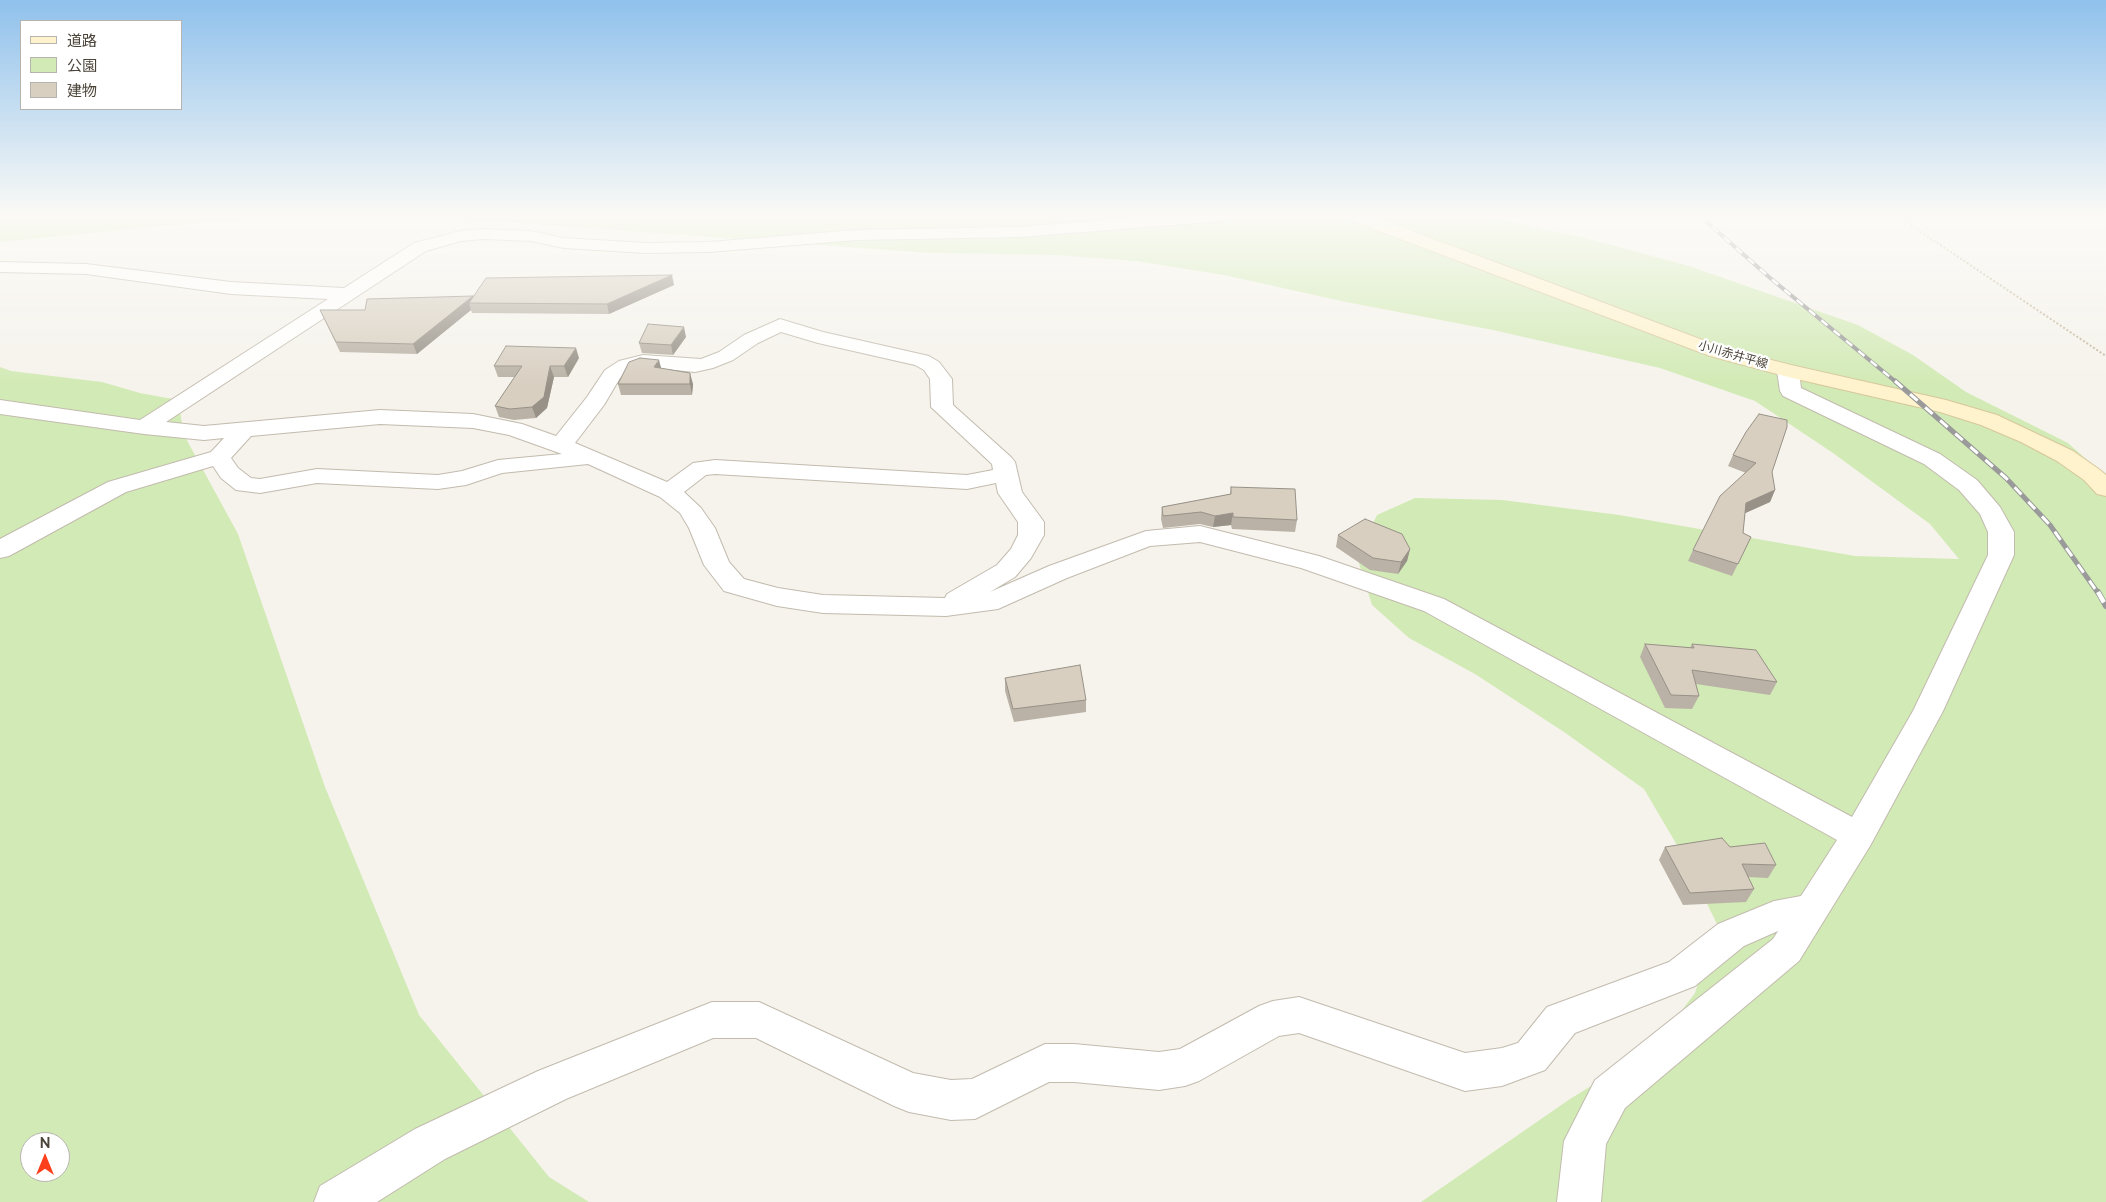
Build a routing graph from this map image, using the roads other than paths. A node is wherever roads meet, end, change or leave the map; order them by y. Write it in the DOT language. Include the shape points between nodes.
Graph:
graph roads {
  1 [pos="110,272"];
  2 [pos="381,272"];
  3 [pos="1502,272"];
  4 [pos="347,294"];
  5 [pos="1788,371"];
  6 [pos="0,407"];
  7 [pos="144,427"];
  8 [pos="243,431"];
  9 [pos="561,445"];
  10 [pos="590,456"];
  11 [pos="220,458"];
  12 [pos="1006,474"];
  13 [pos="2106,489"];
  14 [pos="669,492"];
  15 [pos="0,550"];
  16 [pos="946,607"];
  17 [pos="1858,836"];
  18 [pos="1812,909"];
  19 [pos="336,1202"];
  20 [pos="1579,1202"];
  1 -- 4 [label="street" via="231,288"];
  2 -- 4 [label="street"];
  3 -- 5 [label="main road, 小川赤井平線" via="1674,338"];
  4 -- 7 [label="street"];
  5 -- 13 [label="main road, 小川赤井平線" via="1989,420 2066,456"];
  5 -- 17 [label="street" via="1791,391 1932,459 1968,485 1991,512 2001,532 2001,555 1928,711"];
  6 -- 7 [label="street"];
  7 -- 8 [label="street" via="204,433"];
  8 -- 9 [label="street" via="380,417 473,421 514,429"];
  8 -- 11 [label="street"];
  9 -- 10 [label="street"];
  9 -- 12 [label="street" via="612,374 626,365 643,361 700,365 726,356 780,325 818,337 922,360 932,366 942,379 942,407 996,453"];
  10 -- 11 [label="street" via="511,465 438,482 317,476 260,486 245,485 229,473"];
  10 -- 14 [label="street"];
  11 -- 15 [label="street" via="117,487"];
  12 -- 14 [label="street" via="967,482 715,467 701,468"];
  12 -- 16 [label="street" via="1010,493 1031,522 1030,535 1022,552 1006,571"];
  14 -- 16 [label="street" via="689,508 702,528 717,565 734,585 777,598 823,604"];
  16 -- 17 [label="street" via="998,600 1058,572 1146,539 1200,534 1310,562 1434,605"];
  17 -- 18 [label="street"];
  18 -- 19 [label="street" via="1766,920 1731,935 1682,974 1561,1020 1531,1057 1502,1067 1466,1072 1299,1016 1273,1019 1185,1067 1159,1070 1045,1063 975,1099 951,1100 909,1092 760,1020 712,1020 543,1089 430,1144"];
  18 -- 20 [label="street" via="1786,950 1610,1094 1585,1141"];
}
